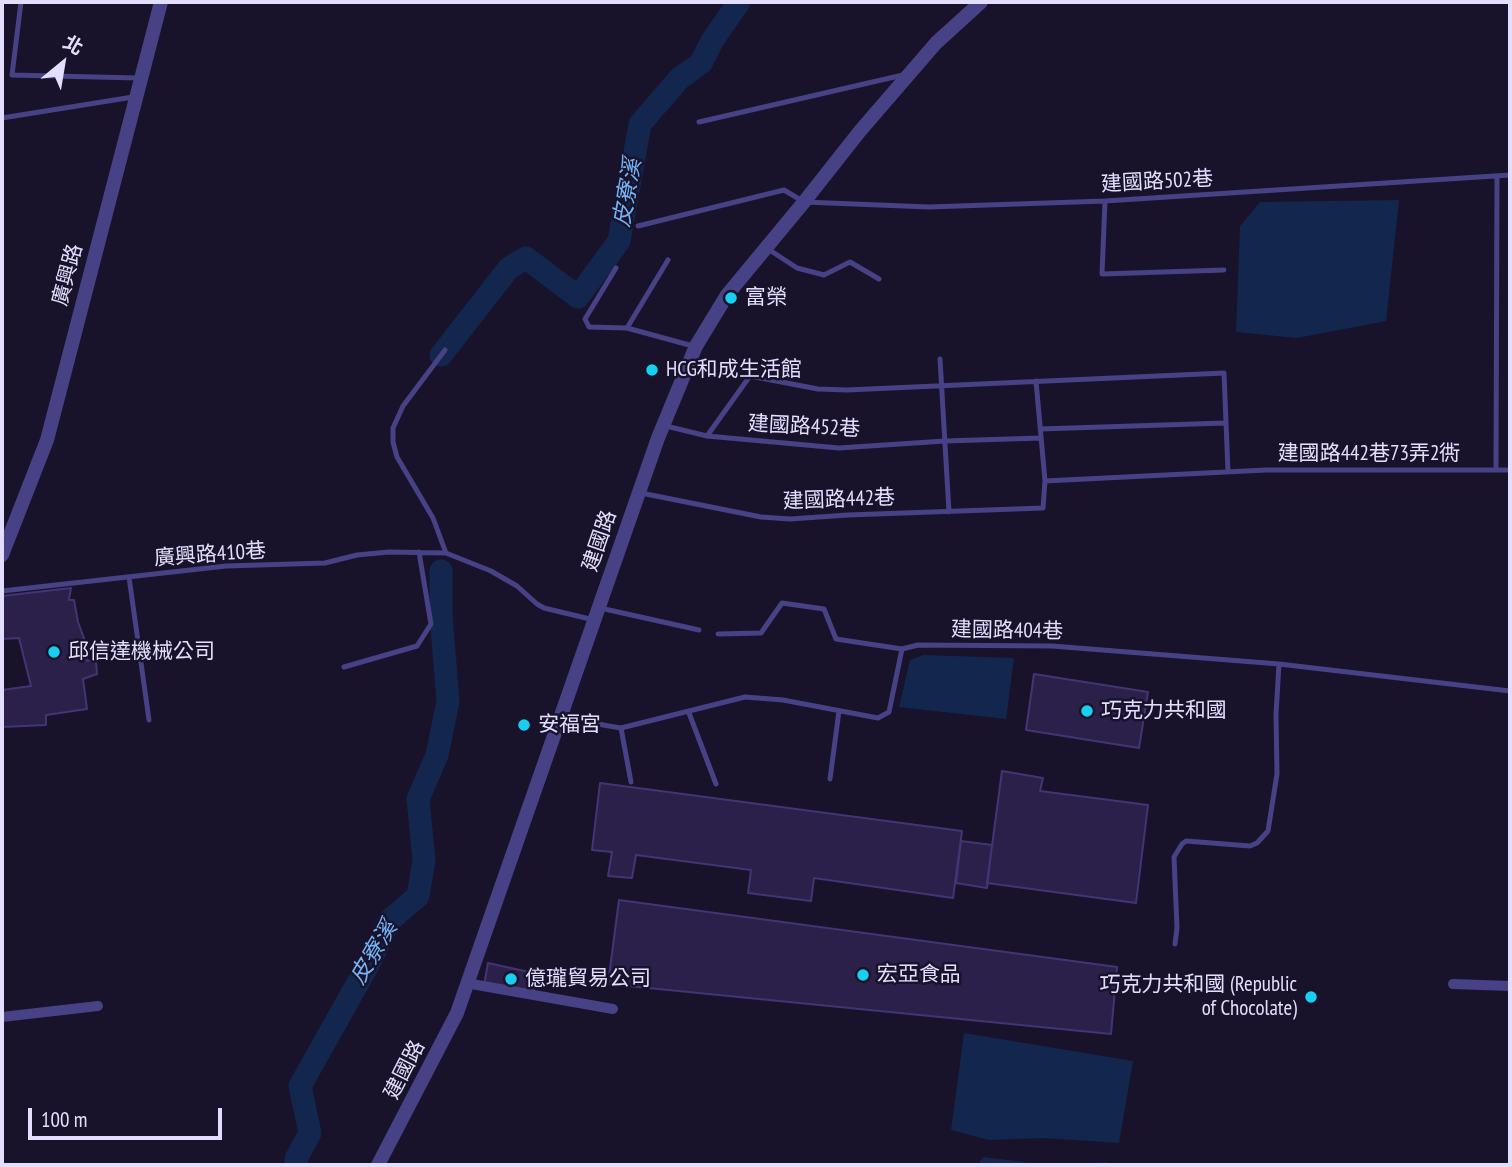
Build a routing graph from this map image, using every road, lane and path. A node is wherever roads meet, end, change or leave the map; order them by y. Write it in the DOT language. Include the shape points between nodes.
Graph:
graph roads {
  1 [pos="21,2"];
  2 [pos="162,2"];
  3 [pos="981,2"];
  4 [pos="909,74"];
  5 [pos="141,78"];
  6 [pos="136,97"];
  7 [pos="2,118"];
  8 [pos="699,122"];
  9 [pos="1510,175"];
  10 [pos="1497,176"];
  11 [pos="1105,201"];
  12 [pos="804,202"];
  13 [pos="638,226"];
  14 [pos="765,247"];
  15 [pos="668,260"];
  16 [pos="616,268"];
  17 [pos="1224,270"];
  18 [pos="879,279"];
  19 [pos="627,328"];
  20 [pos="696,346"];
  21 [pos="445,350"];
  22 [pos="940,359"];
  23 [pos="1036,381"];
  24 [pos="941,384"];
  25 [pos="1225,423"];
  26 [pos="663,425"];
  27 [pos="1040,429"];
  28 [pos="707,436"];
  29 [pos="1041,438"];
  30 [pos="945,441"];
  31 [pos="1496,470"];
  32 [pos="1510,470"];
  33 [pos="1228,472"];
  34 [pos="1045,481"];
  35 [pos="639,492"];
  36 [pos="949,512"];
  37 [pos="419,552"];
  38 [pos="446,553"];
  39 [pos="2,555"];
  40 [pos="129,577"];
  41 [pos="2,591"];
  42 [pos="598,614"];
  43 [pos="699,630"];
  44 [pos="718,635"];
  45 [pos="902,649"];
  46 [pos="1279,664"];
  47 [pos="344,667"];
  48 [pos="1510,691"];
  49 [pos="839,711"];
  50 [pos="563,712"];
  51 [pos="689,713"];
  52 [pos="149,720"];
  53 [pos="621,728"];
  54 [pos="830,779"];
  55 [pos="631,782"];
  56 [pos="716,784"];
  57 [pos="1175,944"];
  58 [pos="466,982"];
  59 [pos="1453,984"];
  60 [pos="1510,986"];
  61 [pos="98,1006"];
  62 [pos="612,1009"];
  63 [pos="2,1017"];
  64 [pos="378,1165"];
  1 -- 5 [label="lane" via="12,75"];
  2 -- 5 [label="street, 廣興路"];
  3 -- 4 [label="street, 建國路"];
  4 -- 8 [label="lane"];
  4 -- 12 [label="street, 建國路"];
  5 -- 6 [label="street, 廣興路"];
  6 -- 7 [label="lane"];
  6 -- 39 [label="street, 廣興路" via="47,440"];
  9 -- 10 [label="lane, 建國路502巷"];
  10 -- 11 [label="lane, 建國路502巷"];
  10 -- 31 [label="lane"];
  11 -- 12 [label="lane, 建國路502巷" via="929,207"];
  11 -- 17 [label="lane" via="1102,274"];
  12 -- 13 [label="lane, 建國路502巷" via="784,190"];
  12 -- 14 [label="street, 建國路"];
  14 -- 18 [label="lane" via="797,268 824,275 850,262"];
  14 -- 20 [label="street, 建國路" via="727,295"];
  15 -- 19 [label="lane"];
  16 -- 19 [label="lane" via="585,319 589,327"];
  19 -- 20 [label="lane"];
  20 -- 26 [label="street, 建國路"];
  21 -- 38 [label="lane" via="403,407 393,428 393,442"];
  22 -- 24 [label="lane"];
  23 -- 24 [label="lane"];
  23 -- 25 [label="lane" via="1224,373"];
  23 -- 27 [label="lane"];
  24 -- 28 [label="lane" via="818,389 750,376"];
  24 -- 30 [label="lane"];
  25 -- 27 [label="lane"];
  25 -- 33 [label="lane"];
  26 -- 28 [label="lane, 建國路452巷"];
  26 -- 35 [label="street, 建國路"];
  27 -- 29 [label="lane"];
  28 -- 30 [label="lane, 建國路452巷" via="839,448"];
  29 -- 30 [label="lane, 建國路452巷"];
  29 -- 34 [label="lane"];
  30 -- 36 [label="lane"];
  31 -- 32 [label="lane, 建國路442巷73弄2衖"];
  31 -- 33 [label="lane, 建國路442巷73弄2衖"];
  33 -- 34 [label="lane, 建國路442巷73弄2衖"];
  34 -- 36 [label="lane, 建國路442巷" via="1043,508"];
  35 -- 36 [label="lane, 建國路442巷" via="790,519"];
  35 -- 42 [label="street, 建國路"];
  37 -- 38 [label="lane, 廣興路410巷"];
  37 -- 40 [label="lane, 廣興路410巷" via="357,555 325,564 226,566"];
  37 -- 47 [label="lane" via="431,624 417,646"];
  38 -- 42 [label="lane, 廣興路410巷" via="491,571 544,608"];
  40 -- 41 [label="lane, 廣興路410巷"];
  40 -- 52 [label="lane"];
  42 -- 43 [label="lane, 廣興路410巷"];
  42 -- 50 [label="street, 建國路"];
  44 -- 45 [label="lane, 建國路404巷" via="761,634 782,603 824,609 836,639"];
  45 -- 46 [label="lane, 建國路404巷" via="919,645 1052,646"];
  45 -- 49 [label="lane" via="890,712 878,719"];
  46 -- 48 [label="lane, 建國路404巷"];
  46 -- 57 [label="lane" via="1277,774 1268,831 1250,846 1182,844 1174,858"];
  49 -- 51 [label="lane" via="745,697"];
  49 -- 54 [label="lane"];
  50 -- 53 [label="lane"];
  50 -- 58 [label="street, 建國路"];
  51 -- 53 [label="lane"];
  51 -- 56 [label="lane"];
  53 -- 55 [label="lane"];
  58 -- 62 [label="street"];
  58 -- 64 [label="street, 建國路" via="451,1025"];
  59 -- 60 [label="street"];
  61 -- 63 [label="street"];
}
